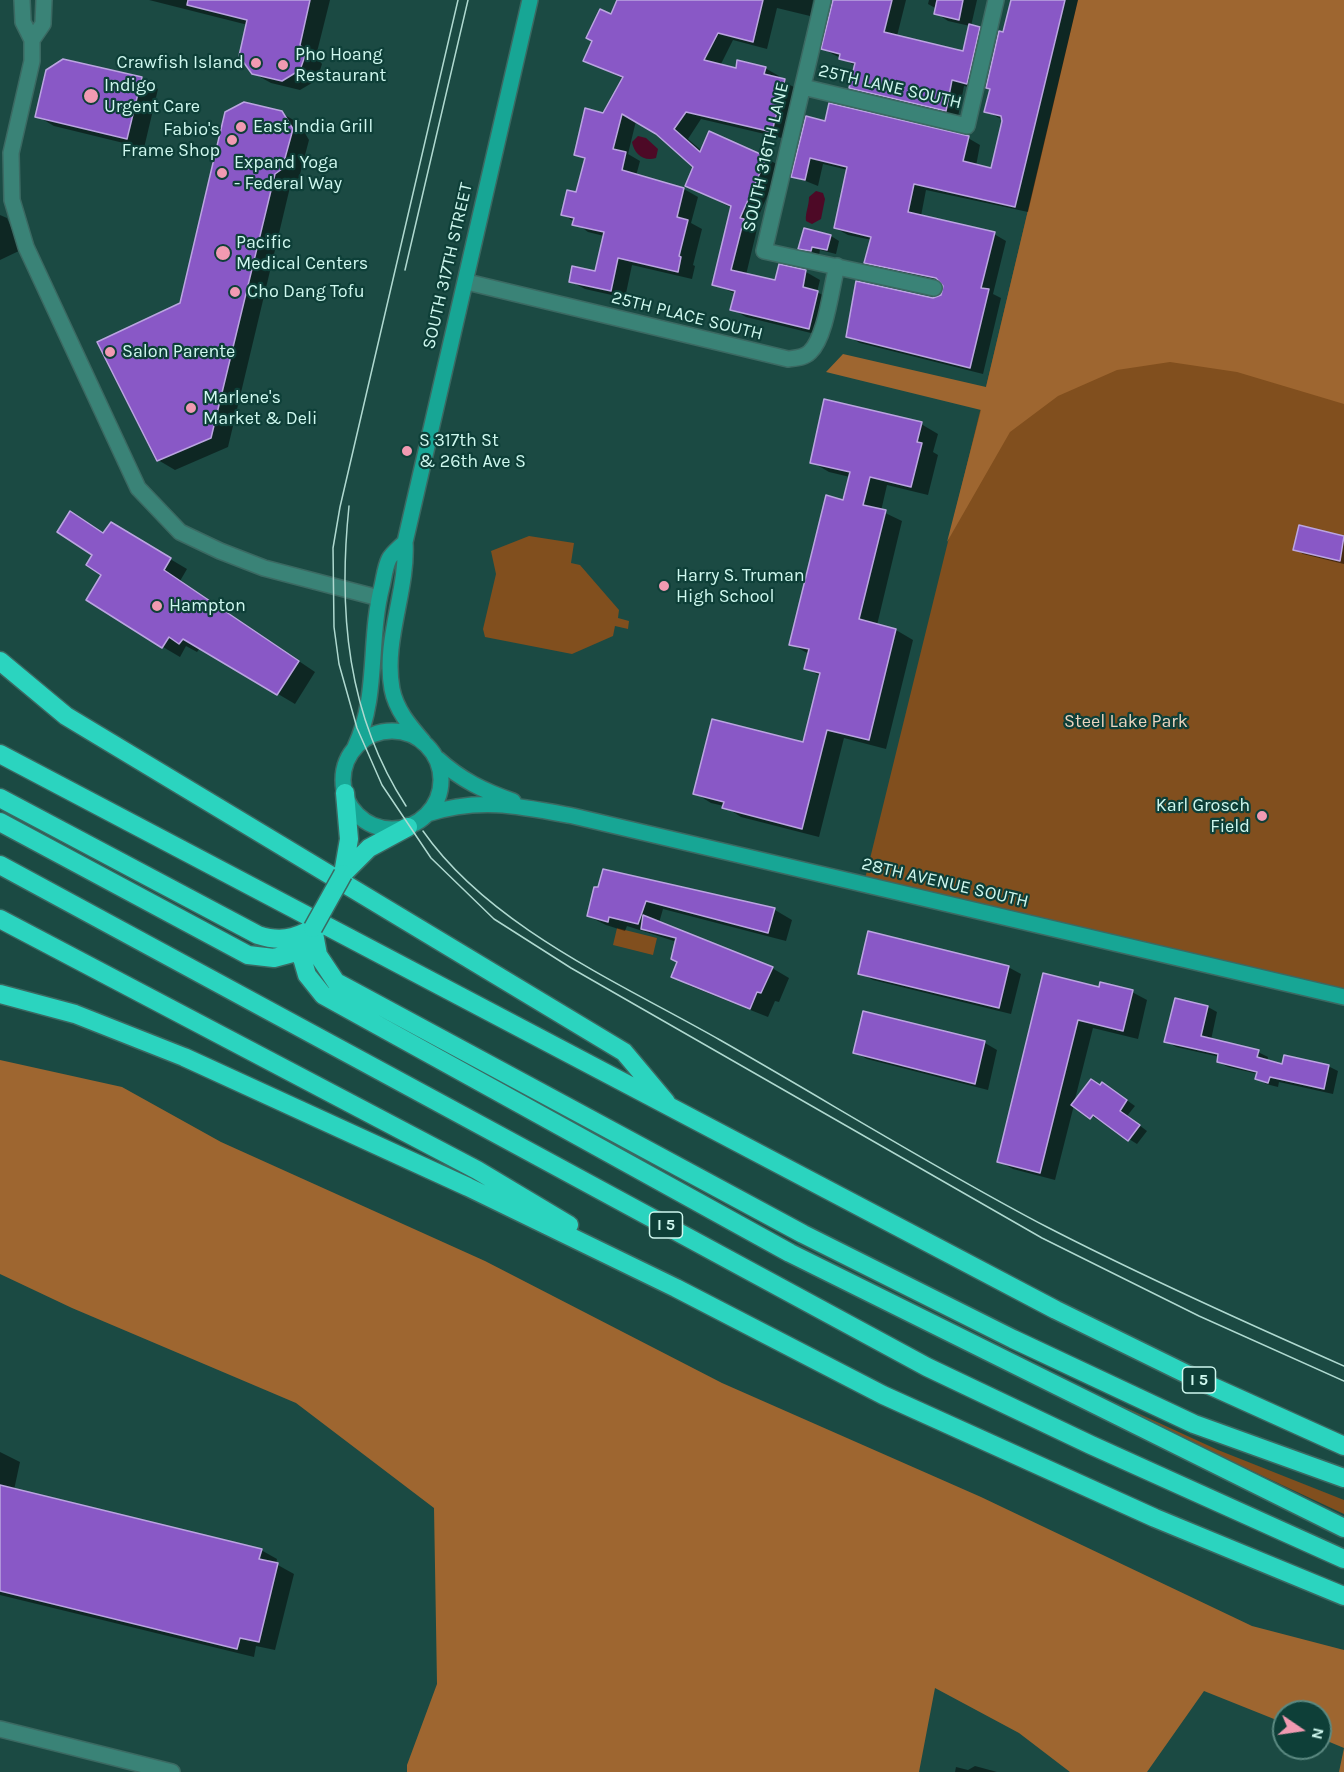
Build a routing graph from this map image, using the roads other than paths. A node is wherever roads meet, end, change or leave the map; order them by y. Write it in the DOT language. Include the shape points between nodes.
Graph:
graph roads {
  1 [pos="22,0"];
  2 [pos="44,0"];
  3 [pos="530,0"];
  4 [pos="823,0"];
  5 [pos="996,0"];
  6 [pos="32,40"];
  7 [pos="803,87"];
  8 [pos="837,266"];
  9 [pos="467,282"];
  10 [pos="934,288"];
  11 [pos="405,542"];
  12 [pos="379,598"];
  13 [pos="0,661"];
  14 [pos="423,741"];
  15 [pos="353,751"];
  16 [pos="0,754"];
  17 [pos="436,757"];
  18 [pos="345,793"];
  19 [pos="0,798"];
  20 [pos="537,809"];
  21 [pos="427,814"];
  22 [pos="0,822"];
  23 [pos="408,827"];
  24 [pos="0,865"];
  25 [pos="343,874"];
  26 [pos="0,918"];
  27 [pos="313,928"];
  28 [pos="300,951"];
  29 [pos="0,994"];
  30 [pos="1344,998"];
  31 [pos="673,1110"];
  32 [pos="676,1288"];
  33 [pos="1344,1446"];
  34 [pos="1344,1478"];
  35 [pos="1344,1528"];
  36 [pos="1344,1559"];
  37 [pos="1344,1596"];
  38 [pos="0,1729"];
  39 [pos="172,1772"];
  1 -- 6 [label="street" via="23,22"];
  2 -- 6 [label="street" via="43,24"];
  3 -- 9 [label="street, SOUTH 317TH STREET"];
  4 -- 7 [label="street, SOUTH 316TH LANE"];
  5 -- 7 [label="street, 25TH LANE SOUTH" via="968,126"];
  6 -- 12 [label="street" via="32,61 10,159 12,200 26,247 138,488 180,532 210,546 264,568"];
  7 -- 8 [label="street, SOUTH 316TH LANE" via="764,251"];
  8 -- 9 [label="street, 25TH PLACE SOUTH" via="818,339 803,357 788,359"];
  8 -- 10 [label="street"];
  9 -- 11 [label="street, SOUTH 317TH STREET"];
  11 -- 12 [label="street, SOUTH 317TH STREET" via="389,558"];
  11 -- 14 [label="street, SOUTH 317TH STREET" via="407,567 394,624 390,665 392,691 403,717"];
  12 -- 15 [label="street, SOUTH 317TH STREET" via="373,630 370,700"];
  13 -- 31 [label="highway" via="66,716 624,1052"];
  14 -- 15 [label="street" via="394,730 364,740"];
  14 -- 17 [label="street"];
  15 -- 18 [label="street" via="343,778"];
  16 -- 31 [label="highway, I 5"];
  17 -- 20 [label="street, 28TH AVENUE SOUTH" via="480,790"];
  17 -- 21 [label="street" via="441,787"];
  18 -- 23 [label="street" via="363,819 392,829"];
  18 -- 25 [label="highway" via="349,839"];
  19 -- 27 [label="highway" via="199,905 271,939 298,936"];
  20 -- 21 [label="street, 28TH AVENUE SOUTH" via="478,803"];
  20 -- 30 [label="street, 28TH AVENUE SOUTH" via="653,833"];
  21 -- 23 [label="street"];
  22 -- 28 [label="highway" via="248,955 274,958"];
  23 -- 25 [label="highway" via="369,848"];
  24 -- 36 [label="highway, I 5" via="927,1366"];
  25 -- 27 [label="highway, bridge"];
  26 -- 32 [label="highway" via="477,1170"];
  27 -- 28 [label="highway"];
  27 -- 34 [label="highway" via="318,955 336,982 803,1234 1194,1424"];
  28 -- 35 [label="highway" via="307,975 323,995 384,1030 790,1253"];
  29 -- 32 [label="highway" via="75,1014 184,1057 468,1187"];
  31 -- 33 [label="highway, I 5" via="1056,1310"];
  32 -- 37 [label="highway" via="883,1395 1155,1518"];
  38 -- 39 [label="street"];
}
